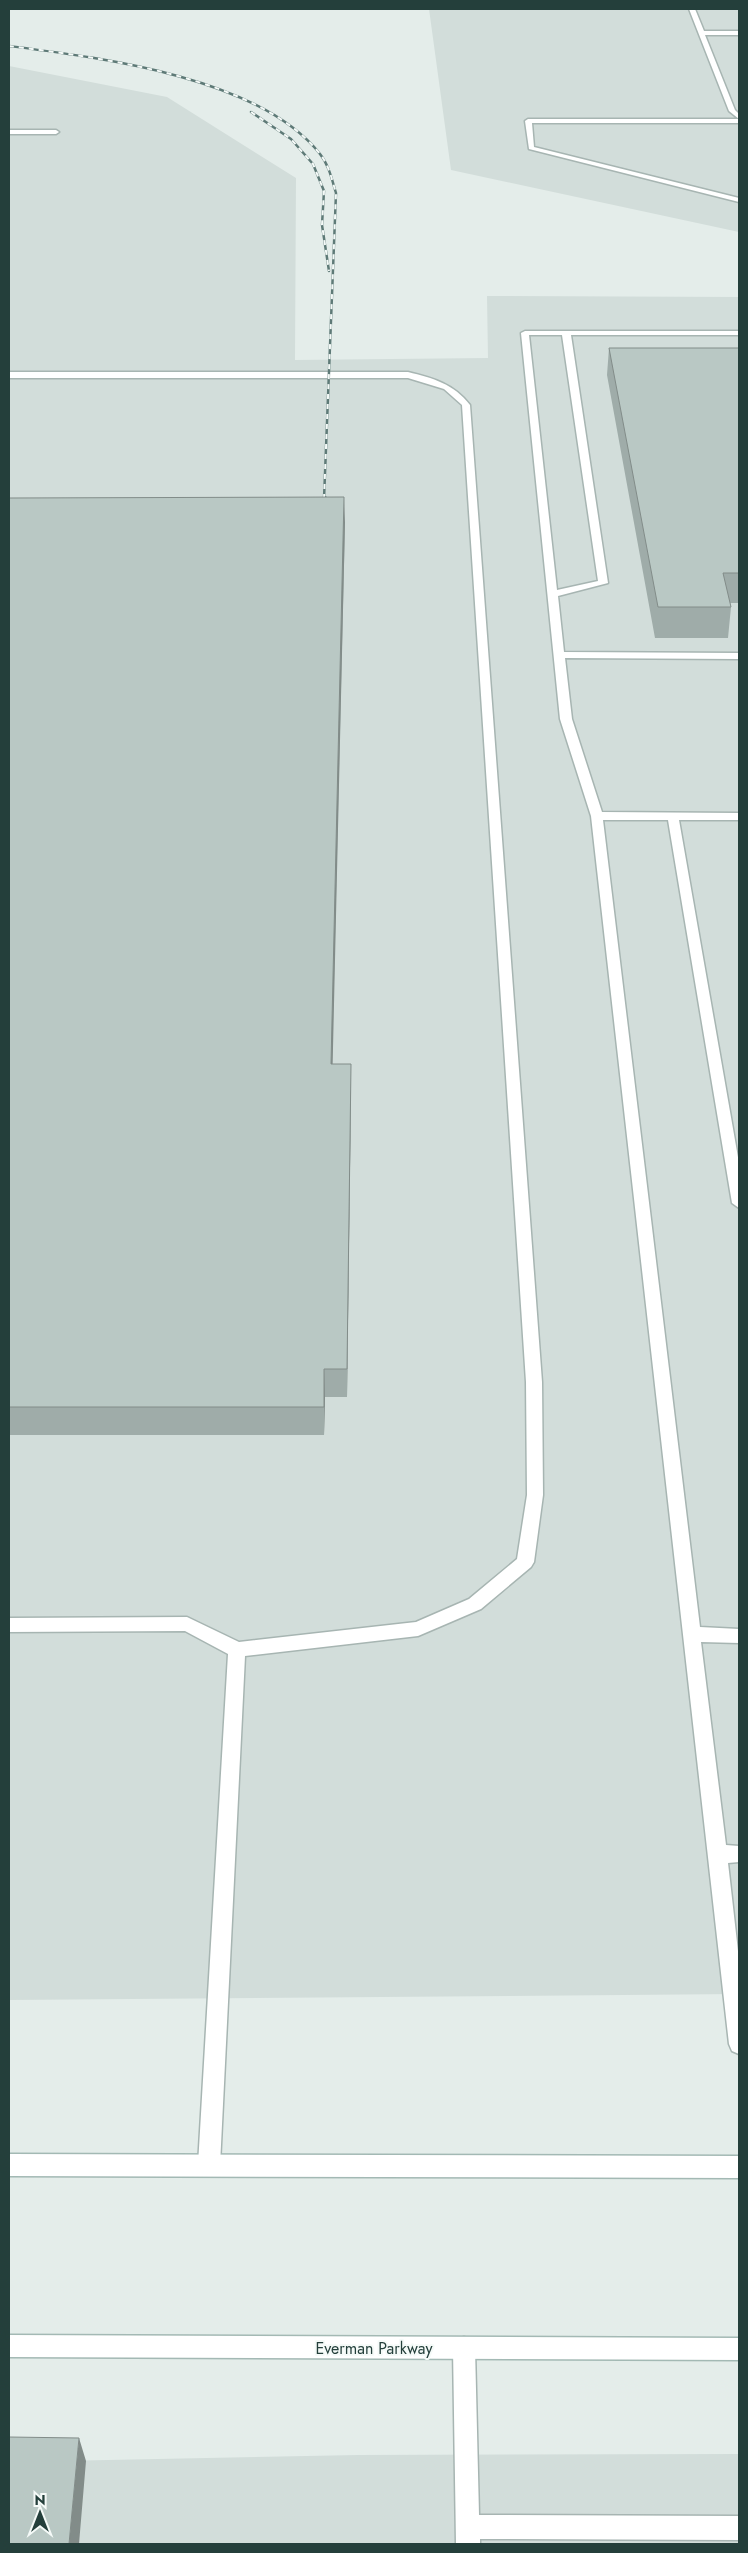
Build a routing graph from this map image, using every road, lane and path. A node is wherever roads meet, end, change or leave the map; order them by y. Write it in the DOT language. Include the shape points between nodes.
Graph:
graph roads {
  1 [pos="692,9"];
  2 [pos="702,33"];
  3 [pos="739,33"];
  4 [pos="739,117"];
  5 [pos="739,121"];
  6 [pos="9,132"];
  7 [pos="56,132"];
  8 [pos="739,200"];
  9 [pos="739,333"];
  10 [pos="566,334"];
  11 [pos="9,375"];
  12 [pos="553,594"];
  13 [pos="559,655"];
  14 [pos="739,656"];
  15 [pos="597,816"];
  16 [pos="673,816"];
  17 [pos="739,816"];
  18 [pos="739,1203"];
  19 [pos="9,1625"];
  20 [pos="692,1634"];
  21 [pos="739,1636"];
  22 [pos="237,1650"];
  23 [pos="717,1854"];
  24 [pos="739,1854"];
  25 [pos="739,2044"];
  26 [pos="9,2165"];
  27 [pos="208,2166"];
  28 [pos="739,2167"];
  29 [pos="9,2346"];
  30 [pos="464,2348"];
  31 [pos="739,2349"];
  32 [pos="739,2528"];
  33 [pos="467,2536"];
  1 -- 2 [label="main road"];
  2 -- 3 [label="main road"];
  2 -- 4 [label="main road" via="732,111"];
  5 -- 8 [label="main road" via="528,122 531,148"];
  6 -- 7 [label="main road"];
  9 -- 10 [label="main road"];
  10 -- 12 [label="main road" via="525,334"];
  10 -- 12 [label="main road" via="603,583"];
  11 -- 22 [label="main road" via="408,375 446,385 466,405 534,1382 535,1495 525,1562 475,1604 418,1629"];
  12 -- 13 [label="main road"];
  13 -- 14 [label="main road"];
  13 -- 15 [label="main road" via="566,719"];
  15 -- 16 [label="main road"];
  15 -- 20 [label="main road"];
  16 -- 17 [label="main road"];
  16 -- 18 [label="main road"];
  19 -- 22 [label="main road" via="187,1624"];
  20 -- 21 [label="main road"];
  20 -- 23 [label="main road"];
  22 -- 27 [label="main road"];
  23 -- 24 [label="main road"];
  23 -- 25 [label="main road"];
  26 -- 27 [label="main road"];
  27 -- 28 [label="main road"];
  29 -- 30 [label="main road, Everman Parkway"];
  30 -- 31 [label="main road, Everman Parkway"];
  30 -- 33 [label="main road"];
  32 -- 33 [label="main road"];
}
